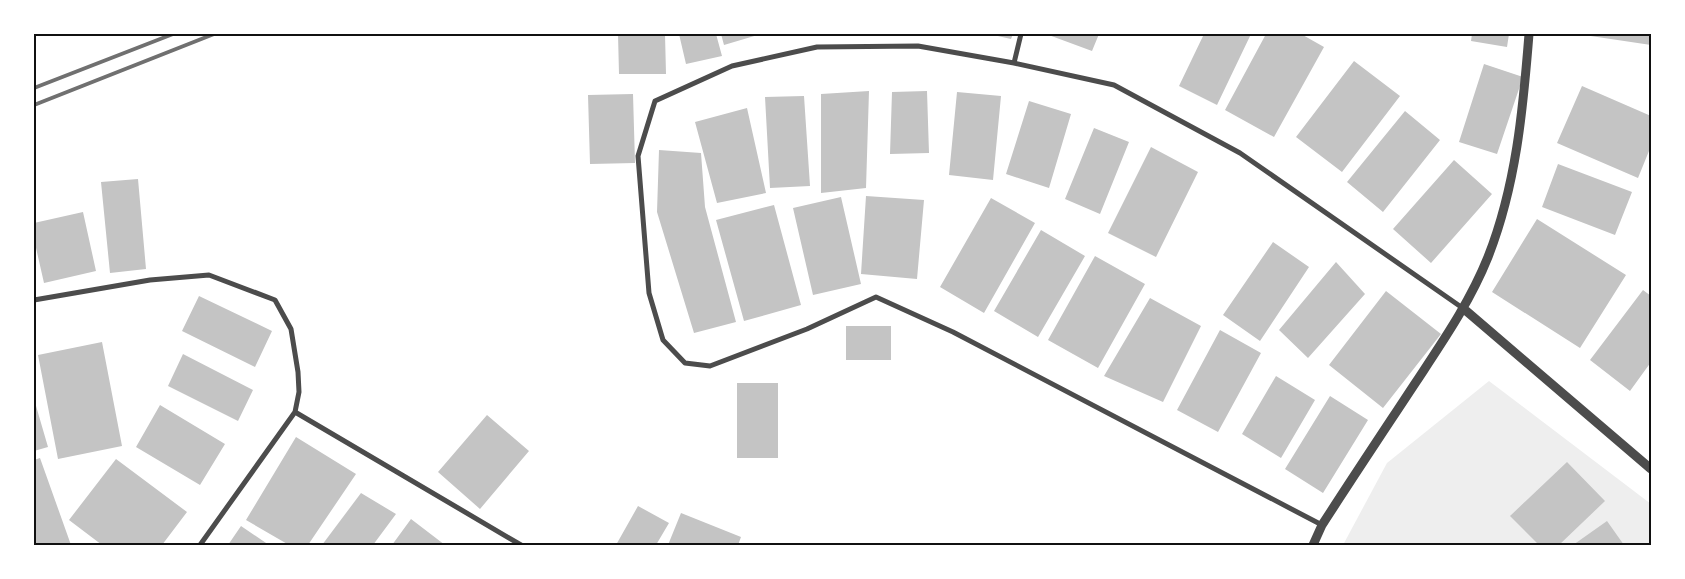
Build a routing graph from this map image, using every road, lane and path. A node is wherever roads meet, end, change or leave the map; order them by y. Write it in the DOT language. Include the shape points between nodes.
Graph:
graph roads {
  1 [pos="1021,34"];
  2 [pos="1529,34"];
  3 [pos="1014,63"];
  4 [pos="34,300"];
  5 [pos="1464,309"];
  6 [pos="295,412"];
  7 [pos="1651,469"];
  8 [pos="1322,525"];
  9 [pos="200,545"];
  10 [pos="521,545"];
  11 [pos="1314,545"];
  1 -- 3 [label="street"];
  2 -- 5 [label="street" via="1518,148 1506,204 1488,258"];
  3 -- 5 [label="street" via="1114,84 1240,153"];
  3 -- 8 [label="street" via="918,46 817,46 732,66 655,101 638,156 649,293 663,340 686,363 710,366 807,329 876,297 953,332"];
  4 -- 6 [label="street" via="150,280 209,275 275,300 291,329 300,392"];
  5 -- 7 [label="street"];
  5 -- 8 [label="street"];
  6 -- 9 [label="street"];
  6 -- 10 [label="street"];
  8 -- 11 [label="street"];
}
